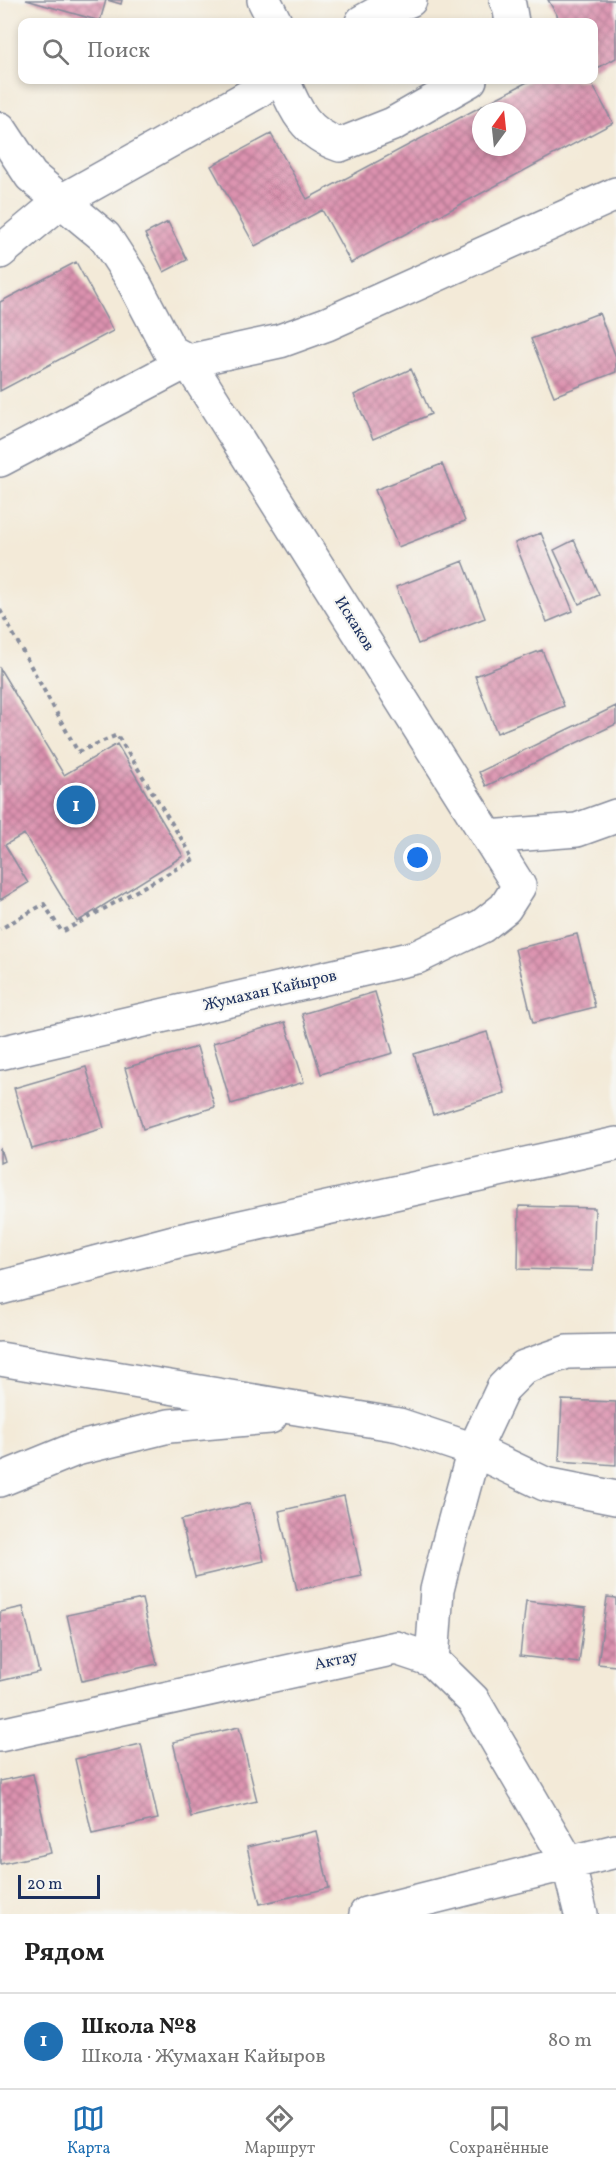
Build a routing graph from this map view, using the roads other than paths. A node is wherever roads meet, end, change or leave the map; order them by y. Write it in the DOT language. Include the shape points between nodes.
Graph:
graph roads {
  1 [pos="264,0"];
  2 [pos="410,0"];
  3 [pos="506,0"];
  4 [pos="273,18"];
  5 [pos="369,18"];
  6 [pos="511,18"];
  7 [pos="268,84"];
  8 [pos="285,84"];
  9 [pos="463,84"];
  10 [pos="0,129"];
  11 [pos="616,194"];
  12 [pos="60,202"];
  13 [pos="0,252"];
  14 [pos="188,362"];
  15 [pos="0,460"];
  16 [pos="616,816"];
  17 [pos="488,837"];
  18 [pos="519,886"];
  19 [pos="0,1053"];
  20 [pos="616,1144"];
  21 [pos="0,1288"];
  22 [pos="616,1351"];
  23 [pos="0,1359"];
  24 [pos="313,1413"];
  25 [pos="474,1450"];
  26 [pos="0,1480"];
  27 [pos="616,1498"];
  28 [pos="432,1660"];
  29 [pos="0,1735"];
  30 [pos="616,1851"];
  31 [pos="568,1862"];
  32 [pos="366,1914"];
  33 [pos="580,1914"];
  1 -- 4 [label="street"];
  2 -- 5 [label="street"];
  3 -- 6 [label="street"];
  7 -- 12 [label="street"];
  8 -- 9 [label="street" via="294,107 319,138 340,145 393,124"];
  10 -- 12 [label="street, Искаков" via="31,176"];
  11 -- 14 [label="street" via="327,324 280,341"];
  12 -- 13 [label="street"];
  12 -- 14 [label="street, Искаков" via="105,237 170,351"];
  14 -- 15 [label="street"];
  14 -- 17 [label="street, Искаков"];
  16 -- 17 [label="street" via="577,830"];
  17 -- 18 [label="street, Искаков"];
  18 -- 19 [label="street, Жумахан Кайыров" via="505,908 482,926 417,957"];
  20 -- 21 [label="street" via="178,1241"];
  22 -- 25 [label="street" via="567,1352 524,1366 503,1388"];
  23 -- 24 [label="street"];
  24 -- 25 [label="street" via="399,1425"];
  24 -- 26 [label="street" via="169,1426 76,1449"];
  25 -- 27 [label="street" via="545,1484"];
  25 -- 28 [label="street" via="437,1590"];
  28 -- 29 [label="street, Актау" via="396,1648"];
  28 -- 31 [label="street, Актау" via="473,1700"];
  30 -- 31 [label="street"];
  31 -- 32 [label="street"];
  31 -- 33 [label="street, Актау"];
}
